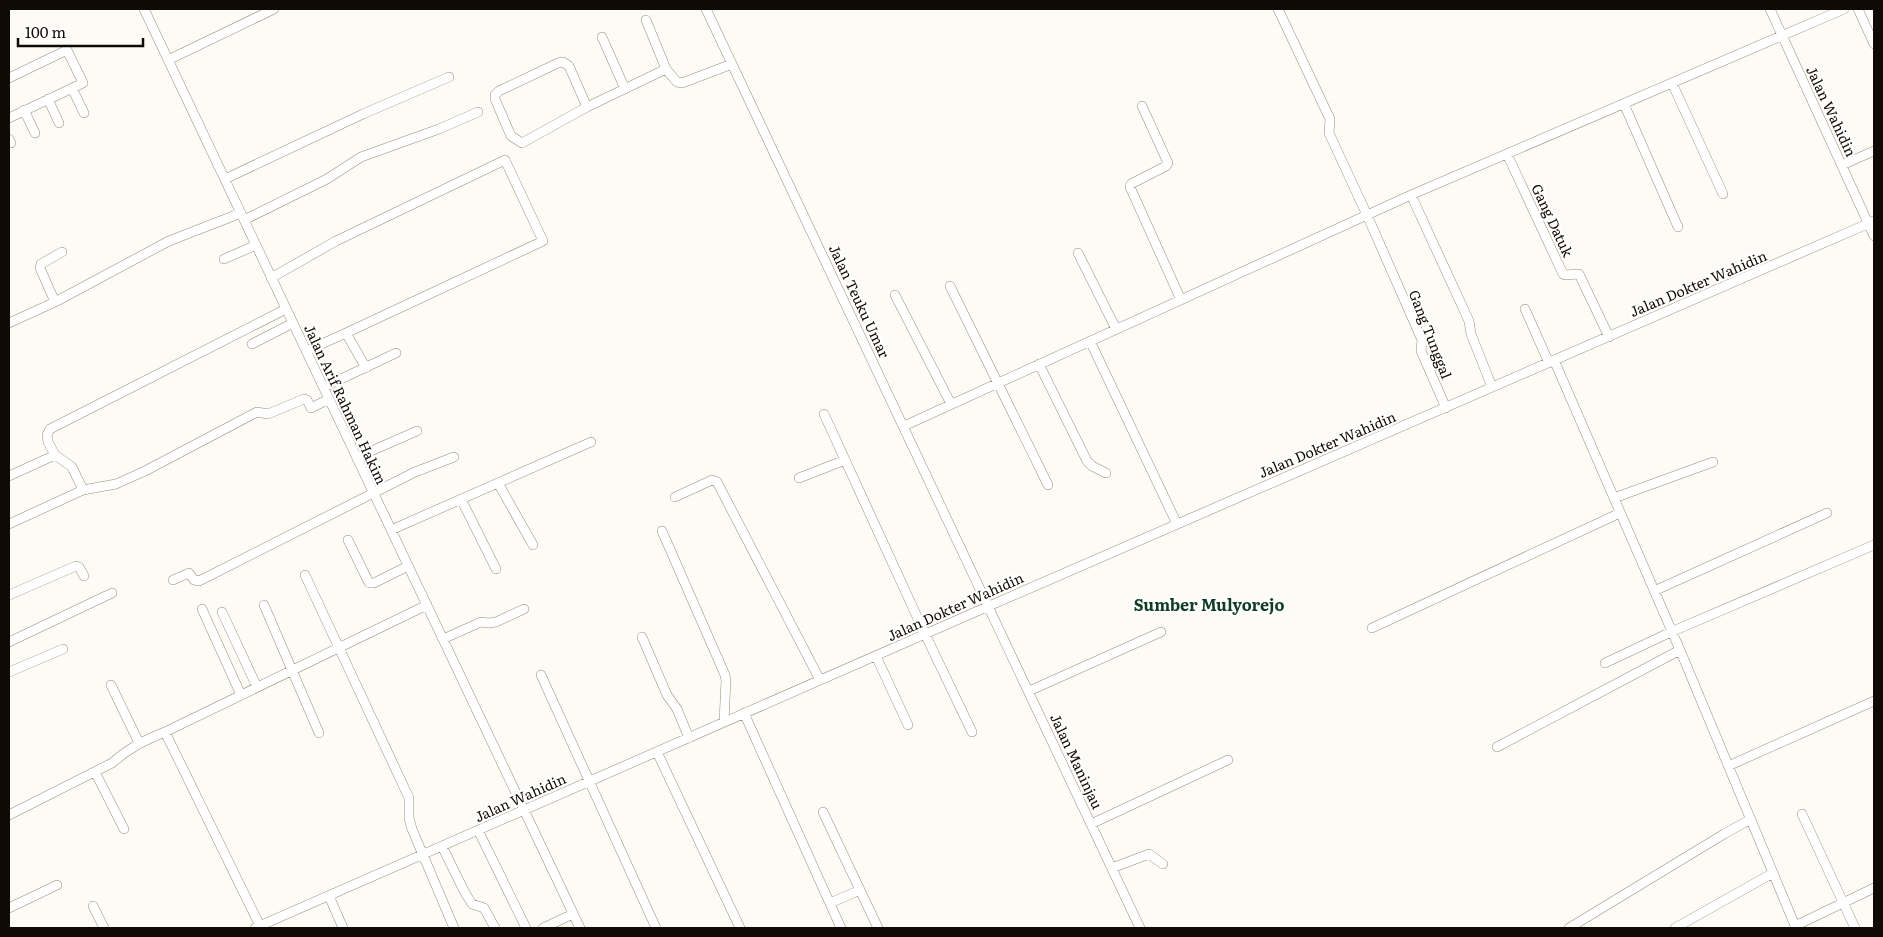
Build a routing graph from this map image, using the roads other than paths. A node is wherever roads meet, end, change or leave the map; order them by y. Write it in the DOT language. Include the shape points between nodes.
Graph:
graph roads {
  1 [pos="144,9"];
  2 [pos="274,9"];
  3 [pos="706,9"];
  4 [pos="1278,9"];
  5 [pos="1770,9"];
  6 [pos="1844,9"];
  7 [pos="1858,9"];
  8 [pos="646,20"];
  9 [pos="1783,36"];
  10 [pos="602,37"];
  11 [pos="1874,44"];
  12 [pos="168,60"];
  13 [pos="732,64"];
  14 [pos="666,69"];
  15 [pos="449,77"];
  16 [pos="9,78"];
  17 [pos="1672,83"];
  18 [pos="72,88"];
  19 [pos="625,89"];
  20 [pos="48,99"];
  21 [pos="1624,104"];
  22 [pos="1142,106"];
  23 [pos="587,107"];
  24 [pos="24,110"];
  25 [pos="478,112"];
  26 [pos="84,113"];
  27 [pos="9,118"];
  28 [pos="59,123"];
  29 [pos="34,133"];
  30 [pos="1874,151"];
  31 [pos="1507,154"];
  32 [pos="1842,165"];
  33 [pos="225,179"];
  34 [pos="1723,194"];
  35 [pos="1411,195"];
  36 [pos="1368,215"];
  37 [pos="243,217"];
  38 [pos="1872,222"];
  39 [pos="1678,227"];
  40 [pos="1874,236"];
  41 [pos="256,245"];
  42 [pos="62,252"];
  43 [pos="1078,253"];
  44 [pos="224,259"];
  45 [pos="271,278"];
  46 [pos="950,286"];
  47 [pos="895,295"];
  48 [pos="1181,300"];
  49 [pos="55,302"];
  50 [pos="286,309"];
  51 [pos="1525,309"];
  52 [pos="9,323"];
  53 [pos="293,323"];
  54 [pos="1116,329"];
  55 [pos="346,332"];
  56 [pos="1609,336"];
  57 [pos="1090,341"];
  58 [pos="252,344"];
  59 [pos="306,351"];
  60 [pos="396,353"];
  61 [pos="1552,362"];
  62 [pos="1039,364"];
  63 [pos="366,368"];
  64 [pos="997,383"];
  65 [pos="1492,387"];
  66 [pos="324,388"];
  67 [pos="329,399"];
  68 [pos="951,404"];
  69 [pos="1446,408"];
  70 [pos="824,414"];
  71 [pos="904,426"];
  72 [pos="417,431"];
  73 [pos="591,442"];
  74 [pos="55,455"];
  75 [pos="454,457"];
  76 [pos="357,459"];
  77 [pos="845,460"];
  78 [pos="1713,462"];
  79 [pos="1106,474"];
  80 [pos="9,476"];
  81 [pos="799,478"];
  82 [pos="498,483"];
  83 [pos="1048,485"];
  84 [pos="83,490"];
  85 [pos="374,493"];
  86 [pos="675,497"];
  87 [pos="1614,498"];
  88 [pos="461,500"];
  89 [pos="1620,512"];
  90 [pos="1827,513"];
  91 [pos="9,524"];
  92 [pos="1177,524"];
  93 [pos="391,530"];
  94 [pos="662,531"];
  95 [pos="348,540"];
  96 [pos="533,544"];
  97 [pos="1874,545"];
  98 [pos="408,566"];
  99 [pos="496,569"];
  100 [pos="306,575"];
  101 [pos="84,576"];
  102 [pos="173,580"];
  103 [pos="1654,591"];
  104 [pos="112,594"];
  105 [pos="9,595"];
  106 [pos="264,605"];
  107 [pos="427,605"];
  108 [pos="989,606"];
  109 [pos="202,609"];
  110 [pos="524,609"];
  111 [pos="222,612"];
  112 [pos="1372,628"];
  113 [pos="1161,632"];
  114 [pos="1671,632"];
  115 [pos="925,634"];
  116 [pos="642,637"];
  117 [pos="443,639"];
  118 [pos="9,642"];
  119 [pos="340,647"];
  120 [pos="63,649"];
  121 [pos="1680,650"];
  122 [pos="876,656"];
  123 [pos="1605,663"];
  124 [pos="293,670"];
  125 [pos="9,672"];
  126 [pos="541,675"];
  127 [pos="820,680"];
  128 [pos="111,685"];
  129 [pos="257,687"];
  130 [pos="796,691"];
  131 [pos="1029,691"];
  132 [pos="241,695"];
  133 [pos="1874,701"];
  134 [pos="744,714"];
  135 [pos="724,722"];
  136 [pos="908,724"];
  137 [pos="166,732"];
  138 [pos="972,732"];
  139 [pos="319,733"];
  140 [pos="689,738"];
  141 [pos="139,743"];
  142 [pos="1497,747"];
  143 [pos="658,752"];
  144 [pos="1228,760"];
  145 [pos="1728,766"];
  146 [pos="95,772"];
  147 [pos="590,781"];
  148 [pos="524,810"];
  149 [pos="823,812"];
  150 [pos="1802,814"];
  151 [pos="9,815"];
  152 [pos="1751,819"];
  153 [pos="1091,824"];
  154 [pos="124,829"];
  155 [pos="478,830"];
  156 [pos="442,846"];
  157 [pos="424,854"];
  158 [pos="1163,864"];
  159 [pos="1112,868"];
  160 [pos="1773,873"];
  161 [pos="57,885"];
  162 [pos="1874,888"];
  163 [pos="860,890"];
  164 [pos="329,896"];
  165 [pos="830,902"];
  166 [pos="1842,903"];
  167 [pos="93,906"];
  168 [pos="9,908"];
  169 [pos="573,914"];
  170 [pos="270,925"];
  171 [pos="257,927"];
  172 [pos="1796,927"];
  173 [pos="104,928"];
  174 [pos="343,928"];
  175 [pos="454,928"];
  176 [pos="495,928"];
  177 [pos="526,928"];
  178 [pos="542,928"];
  179 [pos="580,928"];
  180 [pos="656,928"];
  181 [pos="740,928"];
  182 [pos="841,928"];
  183 [pos="878,928"];
  184 [pos="1140,928"];
  185 [pos="1569,928"];
  186 [pos="1675,928"];
  187 [pos="1855,928"];
  1 -- 12 [label="street, Jalan Arif Rahman Hakim"];
  2 -- 12 [label="street"];
  3 -- 13 [label="street, Jalan Teuku Umar"];
  4 -- 36 [label="street, Gang Tunggal" via="1330,119 1329,133"];
  5 -- 9 [label="street, Jalan Wahidin"];
  6 -- 9 [label="street"];
  7 -- 11 [label="street"];
  8 -- 14 [label="street"];
  9 -- 17 [label="street"];
  9 -- 32 [label="street, Jalan Wahidin"];
  10 -- 19 [label="street"];
  12 -- 33 [label="street, Jalan Arif Rahman Hakim"];
  13 -- 14 [label="street" via="682,83 677,82"];
  13 -- 71 [label="street, Jalan Teuku Umar"];
  14 -- 19 [label="street"];
  15 -- 33 [label="street"];
  16 -- 18 [label="street" via="67,50 83,83"];
  17 -- 21 [label="street"];
  17 -- 34 [label="street"];
  18 -- 20 [label="street"];
  18 -- 26 [label="street"];
  19 -- 23 [label="street"];
  20 -- 24 [label="street"];
  20 -- 28 [label="street"];
  21 -- 31 [label="street"];
  21 -- 39 [label="street"];
  22 -- 48 [label="street" via="1168,163 1130,187"];
  23 -- 23 [label="street" via="569,66 563,62 495,95 511,136 522,143"];
  24 -- 27 [label="street"];
  24 -- 29 [label="street"];
  25 -- 37 [label="street" via="361,157 327,179"];
  30 -- 32 [label="street"];
  31 -- 35 [label="street"];
  31 -- 56 [label="street, Gang Datuk" via="1563,274 1579,274"];
  32 -- 38 [label="street, Jalan Wahidin"];
  33 -- 37 [label="street, Jalan Arif Rahman Hakim"];
  35 -- 36 [label="street"];
  35 -- 65 [label="street" via="1469,321"];
  36 -- 48 [label="street"];
  36 -- 69 [label="street, Gang Tunggal" via="1422,340 1421,351"];
  37 -- 41 [label="street, Jalan Arif Rahman Hakim"];
  37 -- 49 [label="street" via="169,241"];
  38 -- 40 [label="street, Jalan Wahidin"];
  38 -- 56 [label="street, Jalan Dokter Wahidin"];
  41 -- 44 [label="street"];
  41 -- 45 [label="street, Jalan Arif Rahman Hakim"];
  42 -- 49 [label="street" via="41,264 40,268"];
  43 -- 54 [label="street"];
  45 -- 50 [label="street, Jalan Arif Rahman Hakim"];
  45 -- 55 [label="street" via="336,241 505,160 543,241"];
  46 -- 64 [label="street"];
  47 -- 68 [label="street"];
  48 -- 54 [label="street"];
  49 -- 52 [label="street"];
  50 -- 53 [label="street, Jalan Arif Rahman Hakim"];
  50 -- 74 [label="street" via="50,429 48,442"];
  51 -- 61 [label="street"];
  53 -- 58 [label="street"];
  53 -- 59 [label="street, Jalan Arif Rahman Hakim"];
  54 -- 57 [label="street"];
  55 -- 59 [label="street"];
  55 -- 63 [label="street"];
  56 -- 61 [label="street, Jalan Dokter Wahidin"];
  57 -- 62 [label="street"];
  57 -- 92 [label="street"];
  59 -- 66 [label="street, Jalan Arif Rahman Hakim"];
  60 -- 63 [label="street"];
  61 -- 65 [label="street, Jalan Dokter Wahidin"];
  61 -- 87 [label="street"];
  62 -- 64 [label="street"];
  62 -- 79 [label="street" via="1087,461"];
  63 -- 66 [label="street"];
  64 -- 68 [label="street"];
  64 -- 83 [label="street"];
  65 -- 69 [label="street, Jalan Dokter Wahidin"];
  66 -- 67 [label="street, Jalan Arif Rahman Hakim"];
  67 -- 76 [label="street, Jalan Arif Rahman Hakim"];
  67 -- 84 [label="street" via="311,408 304,399 268,414 257,412 145,471 116,484"];
  68 -- 71 [label="street"];
  69 -- 92 [label="street, Jalan Dokter Wahidin"];
  70 -- 77 [label="street"];
  71 -- 108 [label="street, Jalan Teuku Umar"];
  72 -- 76 [label="street"];
  73 -- 82 [label="street"];
  74 -- 80 [label="street"];
  74 -- 84 [label="street" via="72,467"];
  75 -- 85 [label="street"];
  76 -- 85 [label="street, Jalan Arif Rahman Hakim"];
  77 -- 81 [label="street"];
  77 -- 115 [label="street"];
  78 -- 87 [label="street"];
  82 -- 88 [label="street"];
  82 -- 96 [label="street"];
  84 -- 91 [label="street"];
  85 -- 93 [label="street, Jalan Arif Rahman Hakim"];
  85 -- 102 [label="street" via="199,581 189,573"];
  86 -- 127 [label="street" via="712,480 717,482"];
  87 -- 89 [label="street"];
  88 -- 93 [label="street"];
  88 -- 99 [label="street"];
  89 -- 103 [label="street"];
  89 -- 112 [label="street"];
  90 -- 103 [label="street"];
  92 -- 108 [label="street, Jalan Dokter Wahidin"];
  93 -- 98 [label="street, Jalan Arif Rahman Hakim"];
  94 -- 135 [label="street" via="723,669 726,680"];
  95 -- 98 [label="street" via="368,583"];
  97 -- 114 [label="street"];
  98 -- 107 [label="street, Jalan Arif Rahman Hakim"];
  100 -- 119 [label="street"];
  101 -- 105 [label="street" via="76,566"];
  103 -- 114 [label="street"];
  104 -- 118 [label="street"];
  106 -- 124 [label="street"];
  107 -- 117 [label="street, Jalan Arif Rahman Hakim"];
  107 -- 119 [label="street"];
  108 -- 115 [label="street, Jalan Dokter Wahidin"];
  108 -- 131 [label="street, Jalan Maninjau"];
  109 -- 132 [label="street"];
  110 -- 117 [label="street" via="496,622 481,622"];
  111 -- 129 [label="street"];
  113 -- 131 [label="street"];
  114 -- 121 [label="street"];
  114 -- 123 [label="street"];
  115 -- 122 [label="street, Jalan Dokter Wahidin"];
  115 -- 138 [label="street"];
  116 -- 140 [label="street"];
  117 -- 148 [label="street, Jalan Arif Rahman Hakim"];
  119 -- 124 [label="street"];
  119 -- 157 [label="street" via="409,798 409,818"];
  120 -- 125 [label="street"];
  121 -- 142 [label="street"];
  121 -- 145 [label="street"];
  122 -- 127 [label="street, Jalan Dokter Wahidin"];
  122 -- 136 [label="street"];
  124 -- 129 [label="street"];
  124 -- 139 [label="street"];
  126 -- 147 [label="street"];
  127 -- 130 [label="street, Jalan Dokter Wahidin"];
  128 -- 141 [label="street"];
  129 -- 132 [label="street"];
  130 -- 134 [label="street, Jalan Wahidin"];
  131 -- 153 [label="street, Jalan Maninjau"];
  132 -- 137 [label="street"];
  133 -- 145 [label="street"];
  134 -- 135 [label="street, Jalan Wahidin"];
  134 -- 165 [label="street"];
  135 -- 140 [label="street, Jalan Wahidin"];
  137 -- 141 [label="street"];
  137 -- 171 [label="street"];
  140 -- 143 [label="street, Jalan Wahidin"];
  141 -- 146 [label="street"];
  143 -- 147 [label="street, Jalan Wahidin"];
  143 -- 181 [label="street"];
  144 -- 153 [label="street"];
  145 -- 152 [label="street"];
  146 -- 151 [label="street"];
  146 -- 154 [label="street"];
  147 -- 148 [label="street, Jalan Wahidin"];
  147 -- 180 [label="street"];
  148 -- 155 [label="street, Jalan Wahidin"];
  148 -- 169 [label="street, Jalan Arif Rahman Hakim"];
  149 -- 163 [label="street"];
  150 -- 166 [label="street"];
  152 -- 160 [label="street"];
  152 -- 185 [label="street"];
  153 -- 159 [label="street, Jalan Maninjau"];
  155 -- 156 [label="street, Jalan Wahidin"];
  155 -- 177 [label="street"];
  156 -- 157 [label="street, Jalan Wahidin"];
  156 -- 176 [label="street" via="472,904 484,908"];
  157 -- 164 [label="street, Jalan Wahidin"];
  157 -- 175 [label="street"];
  158 -- 159 [label="street" via="1149,854"];
  159 -- 184 [label="street, Jalan Maninjau"];
  160 -- 172 [label="street"];
  160 -- 186 [label="street"];
  161 -- 168 [label="street"];
  162 -- 166 [label="street"];
  163 -- 165 [label="street"];
  163 -- 183 [label="street"];
  164 -- 170 [label="street, Jalan Wahidin"];
  164 -- 174 [label="street"];
  165 -- 182 [label="street"];
  166 -- 172 [label="street"];
  166 -- 187 [label="street"];
  167 -- 173 [label="street"];
  169 -- 178 [label="street"];
  169 -- 179 [label="street, Jalan Arif Rahman Hakim"];
  170 -- 171 [label="street, Jalan Wahidin"];
}
